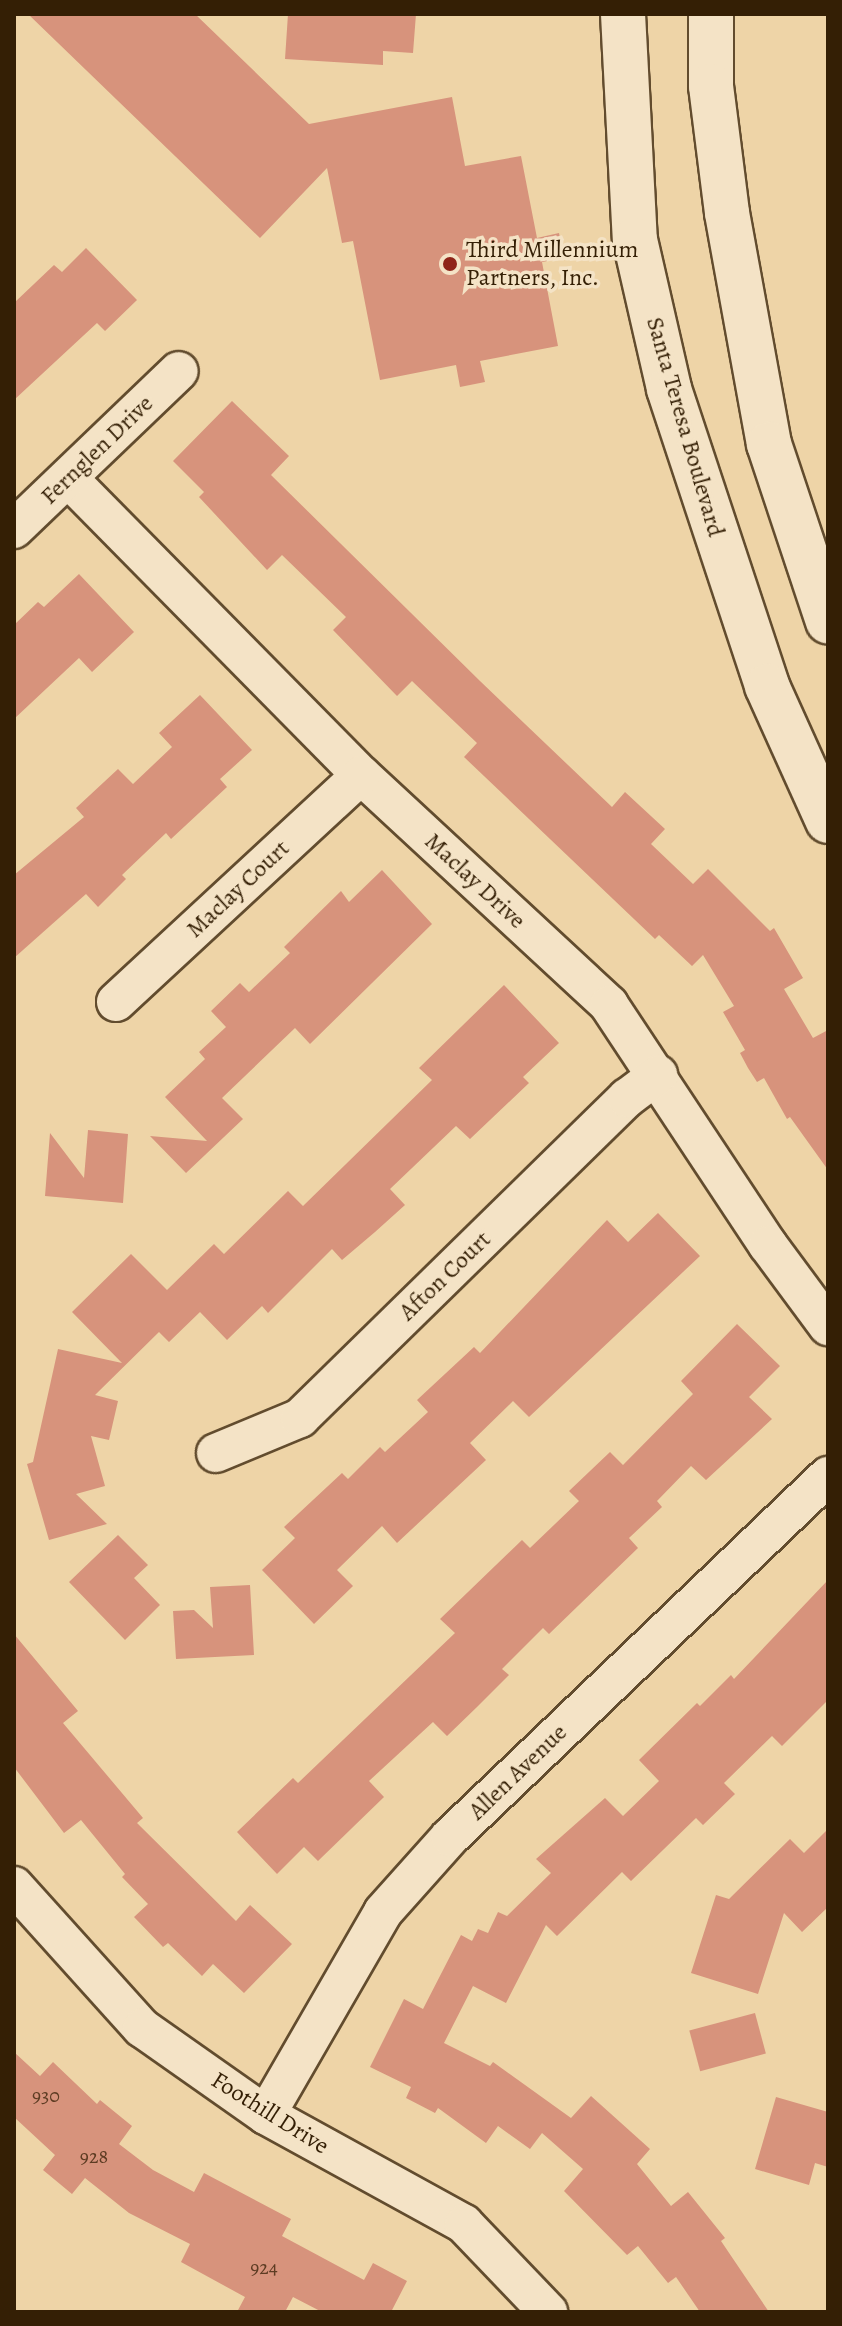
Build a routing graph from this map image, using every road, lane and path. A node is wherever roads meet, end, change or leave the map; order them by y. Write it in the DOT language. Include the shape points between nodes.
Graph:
graph roads {
  1 [pos="611,14"];
  2 [pos="711,14"];
  3 [pos="623,35"];
  4 [pos="179,371"];
  5 [pos="69,479"];
  6 [pos="14,529"];
  7 [pos="828,621"];
  8 [pos="361,775"];
  9 [pos="828,821"];
  10 [pos="116,1002"];
  11 [pos="658,1075"];
  12 [pos="828,1326"];
  13 [pos="216,1453"];
  14 [pos="828,1476"];
  15 [pos="14,1886"];
  16 [pos="266,2115"];
  17 [pos="548,2312"];
  1 -- 3 [label="main road, Santa Teresa Boulevard"];
  2 -- 7 [label="main road" via="711,86 727,213 769,444"];
  3 -- 9 [label="main road, Santa Teresa Boulevard" via="635,240 669,389 767,686"];
  4 -- 5 [label="street, Fernglen Drive"];
  5 -- 6 [label="street, Fernglen Drive"];
  5 -- 8 [label="street, Maclay Drive"];
  8 -- 10 [label="street, Maclay Court"];
  8 -- 11 [label="street, Maclay Drive" via="609,1005"];
  11 -- 12 [label="street, Maclay Drive" via="768,1245"];
  11 -- 13 [label="street, Afton Court" via="627,1098 300,1418"];
  14 -- 16 [label="street, Allen Avenue" via="450,1837 383,1912"];
  15 -- 16 [label="street, Foothill Drive" via="142,2028"];
  16 -- 17 [label="street, Foothill Drive" via="464,2224"];
}
